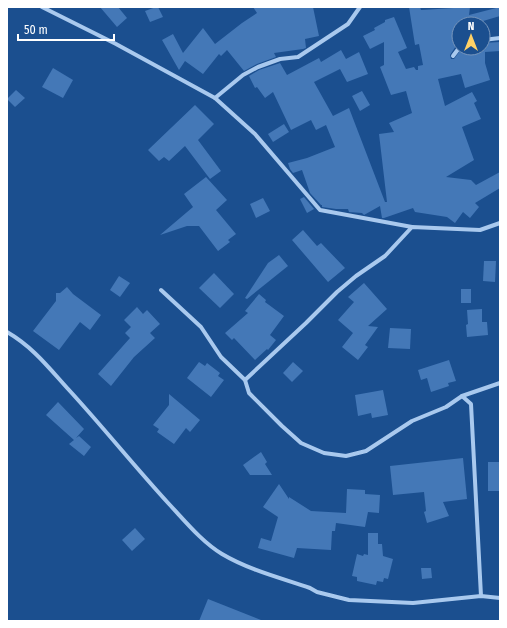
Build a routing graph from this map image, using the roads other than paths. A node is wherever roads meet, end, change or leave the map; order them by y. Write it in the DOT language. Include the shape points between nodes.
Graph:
graph roads {
  1 [pos="42,7"];
  2 [pos="360,7"];
  3 [pos="215,98"];
  4 [pos="500,223"];
  5 [pos="412,227"];
  6 [pos="161,290"];
  7 [pos="7,332"];
  8 [pos="244,380"];
  9 [pos="500,383"];
  10 [pos="462,396"];
  11 [pos="481,596"];
  12 [pos="500,598"];
  1 -- 3 [label="street"];
  2 -- 3 [label="street" via="348,24 298,57 280,59 258,67"];
  3 -- 5 [label="street" via="255,134 320,210"];
  4 -- 5 [label="street" via="480,230"];
  5 -- 8 [label="street" via="386,256 337,292"];
  6 -- 8 [label="street" via="201,327 221,357"];
  7 -- 11 [label="street" via="32,349 150,484 181,517 221,553 317,592 349,600 413,604"];
  8 -- 10 [label="street" via="249,393 301,443 324,453 346,456 366,450 412,421 446,407"];
  9 -- 10 [label="street"];
  10 -- 11 [label="street" via="472,404"];
  11 -- 12 [label="street"];
}
